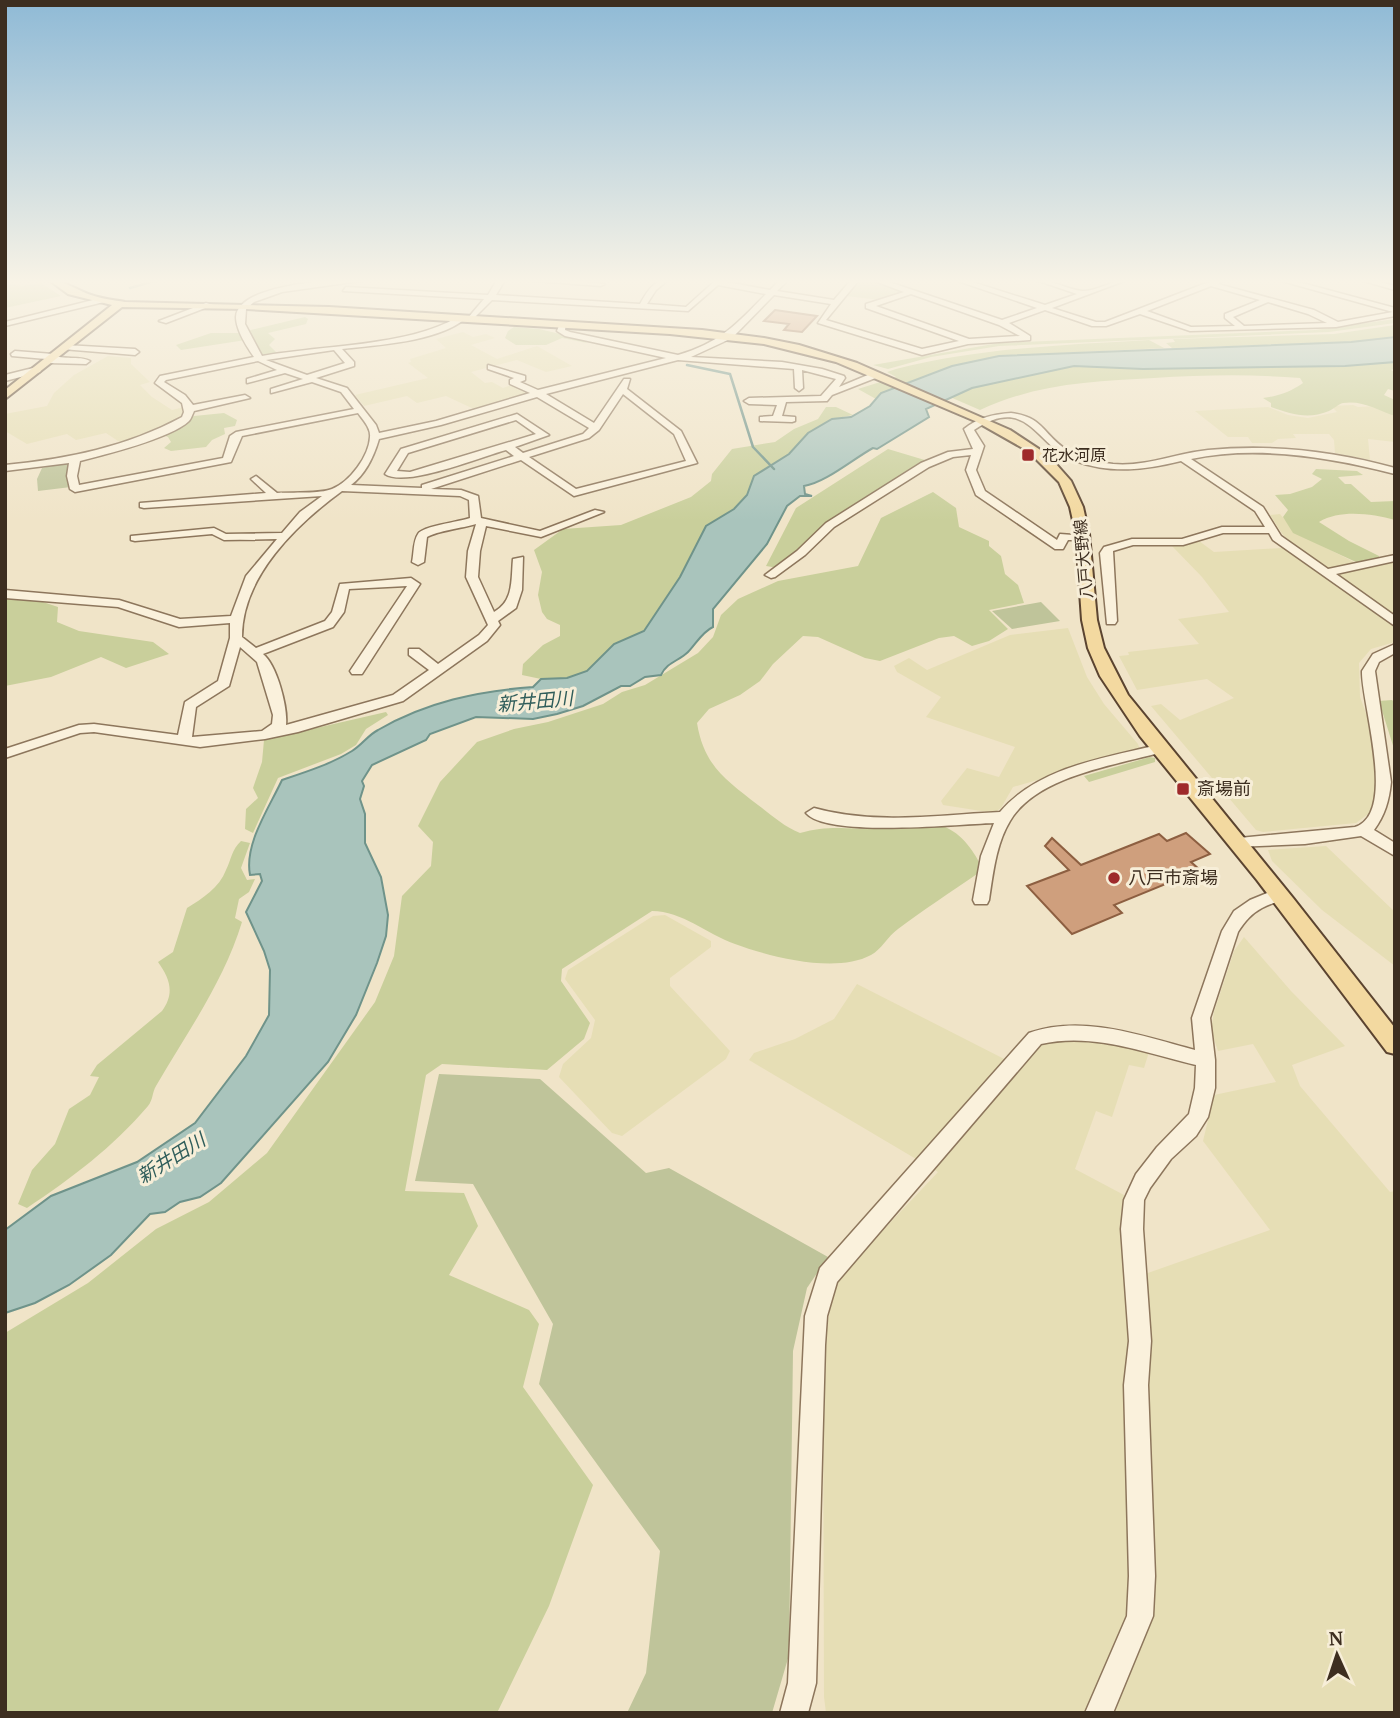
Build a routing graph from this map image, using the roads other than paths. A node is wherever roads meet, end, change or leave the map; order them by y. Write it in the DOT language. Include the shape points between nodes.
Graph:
graph roads {
  1 [pos="48,360"];
  2 [pos="76,360"];
  3 [pos="256,360"];
  4 [pos="261,360"];
  5 [pos="348,360"];
  6 [pos="670,360"];
  7 [pos="707,360"];
  8 [pos="839,360"];
  9 [pos="86,361"];
  10 [pos="271,366"];
  11 [pos="492,367"];
  12 [pos="798,367"];
  13 [pos="37,370"];
  14 [pos="286,370"];
  15 [pos="224,372"];
  16 [pos="628,372"];
  17 [pos="880,377"];
  18 [pos="5,378"];
  19 [pos="310,378"];
  20 [pos="250,381"];
  21 [pos="799,388"];
  22 [pos="623,390"];
  23 [pos="274,391"];
  24 [pos="832,392"];
  25 [pos="541,395"];
  26 [pos="5,396"];
  27 [pos="245,398"];
  28 [pos="749,401"];
  29 [pos="782,402"];
  30 [pos="189,409"];
  31 [pos="361,410"];
  32 [pos="763,419"];
  33 [pos="776,419"];
  34 [pos="792,419"];
  35 [pos="984,421"];
  36 [pos="596,428"];
  37 [pos="374,437"];
  38 [pos="507,446"];
  39 [pos="978,450"];
  40 [pos="523,457"];
  41 [pos="1183,458"];
  42 [pos="75,459"];
  43 [pos="382,461"];
  44 [pos="5,468"];
  45 [pos="1395,471"];
  46 [pos="256,479"];
  47 [pos="338,490"];
  48 [pos="415,490"];
  49 [pos="274,494"];
  50 [pos="144,505"];
  51 [pos="600,512"];
  52 [pos="479,521"];
  53 [pos="1272,530"];
  54 [pos="286,536"];
  55 [pos="135,538"];
  56 [pos="1083,538"];
  57 [pos="1395,558"];
  58 [pos="519,559"];
  59 [pos="418,562"];
  60 [pos="1326,573"];
  61 [pos="771,575"];
  62 [pos="5,593"];
  63 [pos="236,619"];
  64 [pos="492,620"];
  65 [pos="1111,621"];
  66 [pos="1395,622"];
  67 [pos="236,638"];
  68 [pos="1395,648"];
  69 [pos="256,652"];
  70 [pos="414,652"];
  71 [pos="438,670"];
  72 [pos="357,671"];
  73 [pos="274,731"];
  74 [pos="184,742"];
  75 [pos="1161,748"];
  76 [pos="5,754"];
  77 [pos="814,813"];
  78 [pos="1390,813"];
  79 [pos="1004,817"];
  80 [pos="1364,831"];
  81 [pos="1238,843"];
  82 [pos="1395,851"];
  83 [pos="1279,894"];
  84 [pos="981,900"];
  85 [pos="1395,1045"];
  86 [pos="1206,1060"];
  87 [pos="794,1713"];
  88 [pos="1099,1713"];
  1 -- 13 [label="main road"];
  2 -- 9 [label="street"];
  3 -- 15 [label="street"];
  4 -- 10 [label="street"];
  5 -- 19 [label="street" via="351,364"];
  6 -- 16 [label="street"];
  7 -- 12 [label="street"];
  8 -- 17 [label="main road, 八戸大野線"];
  10 -- 14 [label="street"];
  10 -- 15 [label="street"];
  11 -- 25 [label="street" via="522,378 513,382"];
  12 -- 21 [label="street"];
  12 -- 24 [label="street" via="841,378"];
  13 -- 18 [label="street"];
  13 -- 26 [label="main road"];
  14 -- 19 [label="street"];
  14 -- 20 [label="street"];
  15 -- 30 [label="street" via="159,381 183,395"];
  16 -- 22 [label="street"];
  16 -- 25 [label="street"];
  17 -- 24 [label="street" via="852,382 838,393"];
  17 -- 35 [label="main road, 八戸大野線"];
  19 -- 23 [label="street"];
  19 -- 31 [label="street" via="344,390"];
  22 -- 36 [label="street"];
  22 -- 40 [label="street" via="678,433 692,464 574,493"];
  24 -- 29 [label="street" via="819,400"];
  25 -- 36 [label="street"];
  25 -- 37 [label="street"];
  27 -- 30 [label="street"];
  28 -- 29 [label="street"];
  29 -- 33 [label="street"];
  30 -- 42 [label="street" via="186,419 149,438"];
  31 -- 37 [label="street"];
  31 -- 42 [label="street" via="239,434 234,436 227,460 75,489"];
  32 -- 33 [label="street"];
  33 -- 34 [label="street"];
  35 -- 39 [label="street" via="970,429"];
  35 -- 41 [label="street" via="1029,420 1063,452 1097,464 1142,467"];
  35 -- 56 [label="main road, 八戸大野線" via="1026,444 1057,471 1077,504"];
  36 -- 40 [label="street"];
  37 -- 43 [label="street"];
  38 -- 40 [label="street"];
  38 -- 43 [label="street" via="411,475 390,474"];
  38 -- 43 [label="street" via="544,435 517,418"];
  39 -- 56 [label="street" via="971,470 980,493 1059,547 1064,536"];
  39 -- 61 [label="street" via="951,454 925,465 830,525"];
  40 -- 48 [label="street"];
  41 -- 45 [label="street" via="1214,453 1314,454"];
  41 -- 53 [label="street" via="1259,509"];
  42 -- 44 [label="street"];
  43 -- 47 [label="street"];
  46 -- 49 [label="street"];
  47 -- 48 [label="street"];
  47 -- 49 [label="street"];
  47 -- 54 [label="street" via="304,514"];
  48 -- 52 [label="street" via="470,495 476,501"];
  49 -- 50 [label="street"];
  51 -- 52 [label="street" via="541,534"];
  52 -- 59 [label="street" via="427,531"];
  52 -- 64 [label="street" via="472,576"];
  53 -- 60 [label="street"];
  53 -- 65 [label="street" via="1222,530 1183,542 1132,542 1108,549"];
  54 -- 55 [label="street" via="224,537 214,531"];
  54 -- 63 [label="street" via="252,576"];
  56 -- 75 [label="main road, 八戸大野線" via="1090,626 1097,653 1125,704"];
  57 -- 60 [label="street"];
  58 -- 64 [label="street" via="510,608"];
  60 -- 66 [label="street"];
  62 -- 63 [label="street" via="119,604 178,623"];
  63 -- 67 [label="street"];
  64 -- 71 [label="street" via="492,629 483,638"];
  67 -- 69 [label="street"];
  67 -- 74 [label="street" via="224,683 190,705"];
  68 -- 78 [label="street" via="1374,658 1368,669 1372,705 1391,763"];
  69 -- 72 [label="street" via="329,624 338,612 344,586 411,582 414,584"];
  69 -- 73 [label="street" via="271,680 281,715"];
  70 -- 71 [label="street"];
  71 -- 73 [label="street" via="398,698"];
  73 -- 74 [label="street"];
  74 -- 76 [label="street" via="79,729"];
  75 -- 79 [label="street" via="1038,785 1024,793"];
  75 -- 81 [label="main road, 八戸大野線"];
  77 -- 79 [label="street" via="858,823"];
  78 -- 80 [label="street"];
  79 -- 84 [label="street" via="989,857"];
  80 -- 81 [label="street"];
  80 -- 82 [label="street"];
  81 -- 83 [label="main road, 八戸大野線"];
  83 -- 85 [label="main road, 八戸大野線"];
  83 -- 86 [label="street" via="1240,915 1230,931 1202,1018"];
  86 -- 87 [label="street" via="1082,1033 1035,1038 828,1276 816,1316 802,1682"];
  86 -- 88 [label="street" via="1198,1116 1150,1171 1134,1200 1140,1341 1136,1385 1140,1616"];
}
